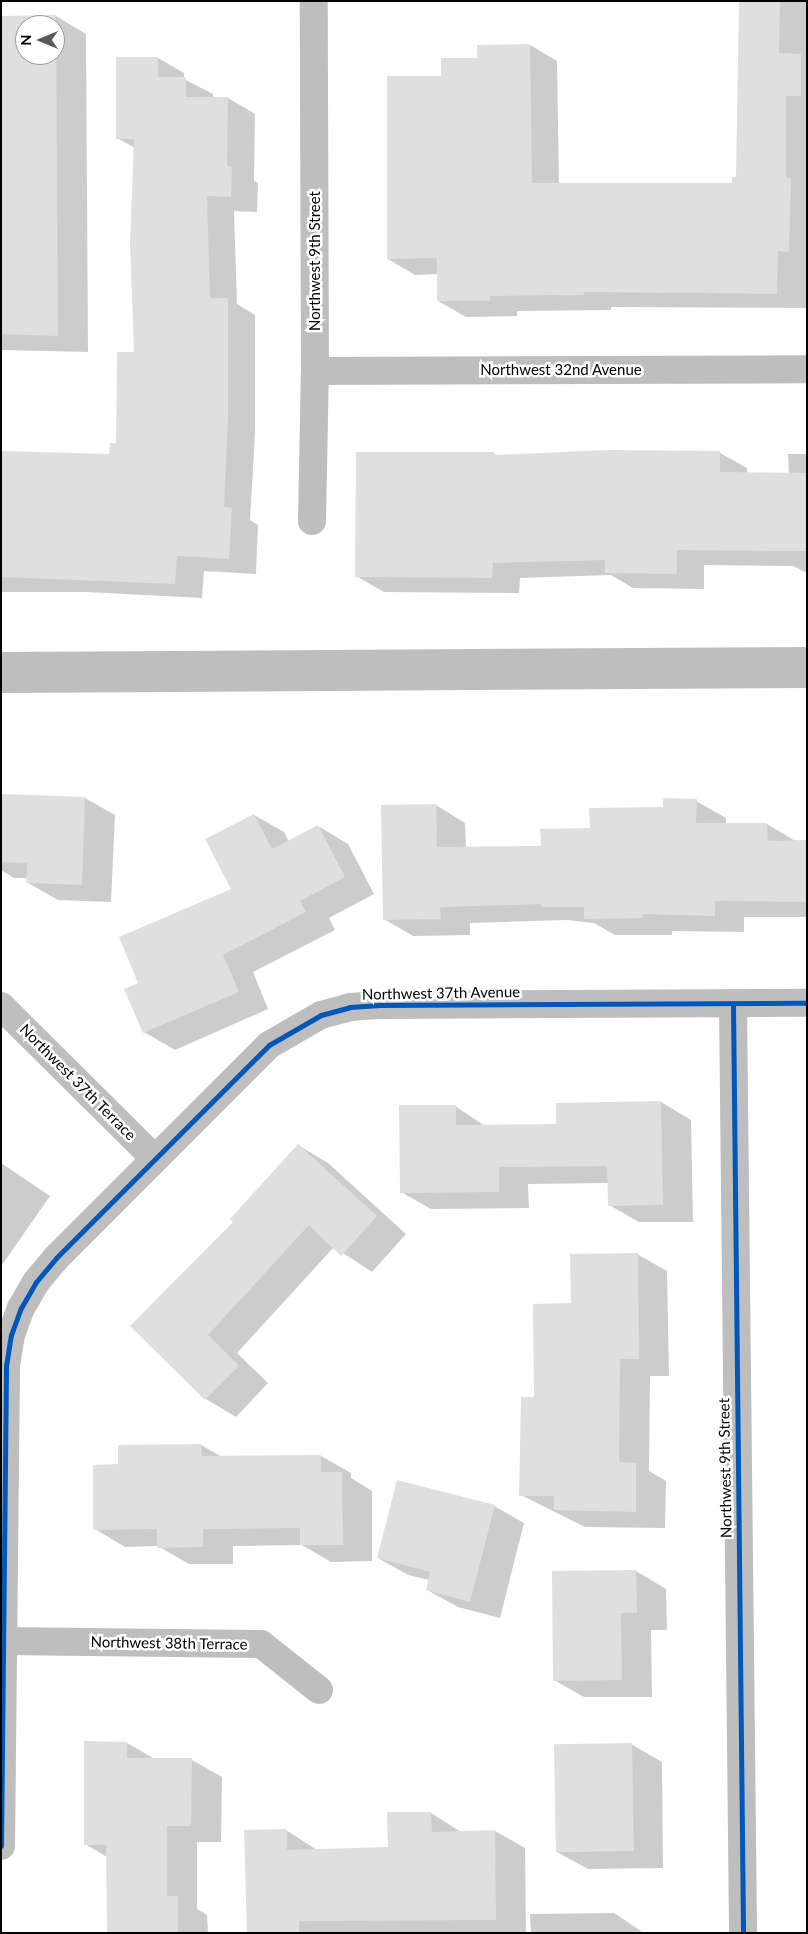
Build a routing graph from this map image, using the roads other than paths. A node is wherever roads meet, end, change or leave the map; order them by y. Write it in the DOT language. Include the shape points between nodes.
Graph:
graph roads {
  1 [pos="314,1"];
  2 [pos="807,369"];
  3 [pos="315,371"];
  4 [pos="312,522"];
  5 [pos="807,1003"];
  6 [pos="733,1004"];
  7 [pos="1,1006"];
  8 [pos="155,1158"];
  9 [pos="3,1641"];
  10 [pos="319,1690"];
  11 [pos="1,1846"];
  12 [pos="743,1933"];
  1 -- 3 [label="street, Northwest 9th Street"];
  2 -- 3 [label="street, Northwest 32nd Avenue"];
  3 -- 4 [label="street, Northwest 9th Street"];
  5 -- 6 [label="street, Northwest 37th Avenue"];
  6 -- 8 [label="street, Northwest 37th Avenue" via="350,1007 321,1015 269,1045"];
  6 -- 12 [label="street, Northwest 9th Street"];
  7 -- 8 [label="street, Northwest 37th Terrace"];
  8 -- 9 [label="street, Northwest 37th Avenue" via="36,1282 11,1335 6,1366"];
  9 -- 10 [label="street, Northwest 38th Terrace" via="261,1644"];
  9 -- 11 [label="street, Northwest 37th Avenue"];
}
